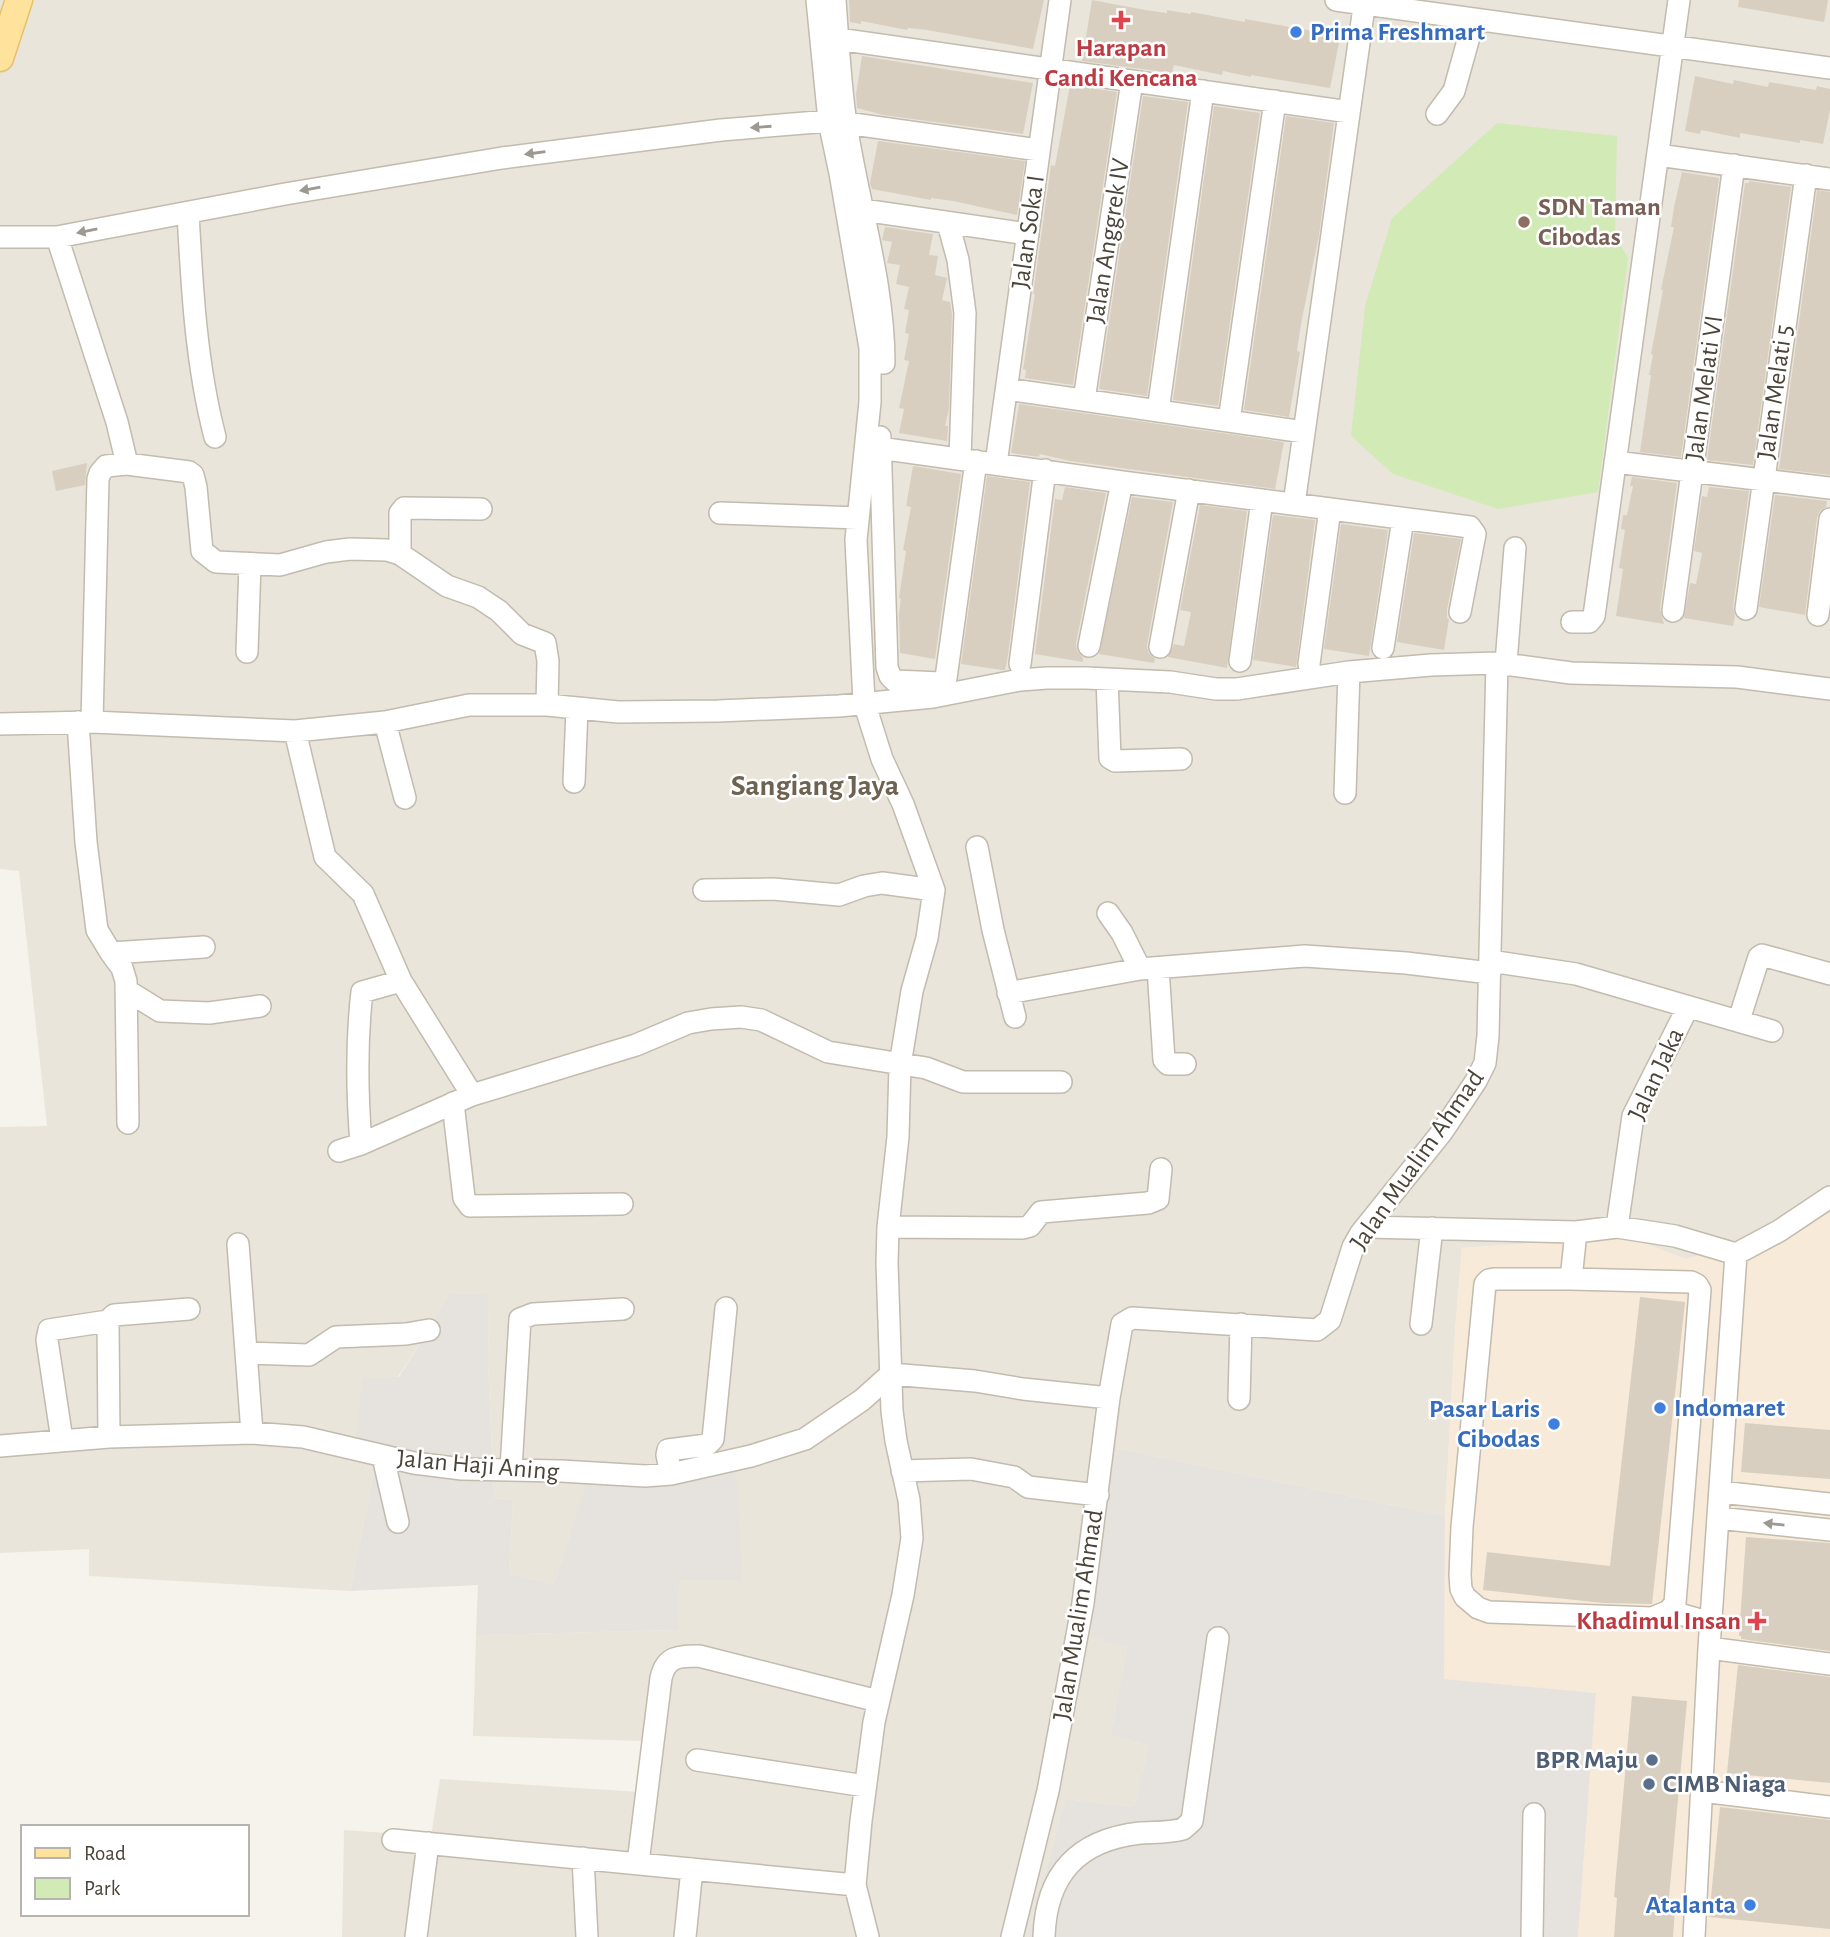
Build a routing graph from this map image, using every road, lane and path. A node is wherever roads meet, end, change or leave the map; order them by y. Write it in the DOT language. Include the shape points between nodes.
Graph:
graph roads {
  1 [pos="19,0"];
  2 [pos="817,0"];
  3 [pos="835,0"];
  4 [pos="1060,0"];
  5 [pos="1336,0"];
  6 [pos="1679,0"];
  7 [pos="1364,2"];
  8 [pos="1474,19"];
  9 [pos="838,39"];
  10 [pos="1673,46"];
  11 [pos="0,58"];
  12 [pos="1830,68"];
  13 [pos="1050,69"];
  14 [pos="1132,81"];
  15 [pos="1203,91"];
  16 [pos="1275,101"];
  17 [pos="1349,112"];
  18 [pos="1437,114"];
  19 [pos="837,122"];
  20 [pos="1039,150"];
  21 [pos="1658,155"];
  22 [pos="1734,165"];
  23 [pos="1806,175"];
  24 [pos="1830,179"];
  25 [pos="863,210"];
  26 [pos="188,213"];
  27 [pos="948,223"];
  28 [pos="1028,234"];
  29 [pos="0,237"];
  30 [pos="57,237"];
  31 [pos="1007,389"];
  32 [pos="1084,400"];
  33 [pos="1158,411"];
  34 [pos="1229,421"];
  35 [pos="1304,432"];
  36 [pos="215,437"];
  37 [pos="879,448"];
  38 [pos="977,461"];
  39 [pos="1615,462"];
  40 [pos="127,464"];
  41 [pos="1045,470"];
  42 [pos="1692,472"];
  43 [pos="1763,479"];
  44 [pos="1122,482"];
  45 [pos="1830,488"];
  46 [pos="1189,490"];
  47 [pos="1262,500"];
  48 [pos="1294,504"];
  49 [pos="481,509"];
  50 [pos="1330,509"];
  51 [pos="720,513"];
  52 [pos="858,518"];
  53 [pos="1403,519"];
  54 [pos="1830,519"];
  55 [pos="1515,548"];
  56 [pos="400,554"];
  57 [pos="250,564"];
  58 [pos="1746,609"];
  59 [pos="1673,611"];
  60 [pos="1460,612"];
  61 [pos="1818,615"];
  62 [pos="1572,622"];
  63 [pos="1089,646"];
  64 [pos="1160,647"];
  65 [pos="1383,648"];
  66 [pos="247,652"];
  67 [pos="1240,661"];
  68 [pos="1502,663"];
  69 [pos="1020,664"];
  70 [pos="1309,664"];
  71 [pos="1349,672"];
  72 [pos="1107,679"];
  73 [pos="1830,689"];
  74 [pos="864,702"];
  75 [pos="547,705"];
  76 [pos="578,709"];
  77 [pos="85,722"];
  78 [pos="385,722"];
  79 [pos="0,724"];
  80 [pos="295,731"];
  81 [pos="1181,759"];
  82 [pos="574,782"];
  83 [pos="1345,793"];
  84 [pos="405,798"];
  85 [pos="977,847"];
  86 [pos="705,890"];
  87 [pos="934,891"];
  88 [pos="1108,913"];
  89 [pos="204,947"];
  90 [pos="111,953"];
  91 [pos="1490,967"];
  92 [pos="1149,968"];
  93 [pos="1830,974"];
  94 [pos="401,981"];
  95 [pos="126,990"];
  96 [pos="1008,992"];
  97 [pos="260,1006"];
  98 [pos="1688,1007"];
  99 [pos="1015,1017"];
  100 [pos="1739,1020"];
  101 [pos="1772,1031"];
  102 [pos="1185,1064"];
  103 [pos="900,1065"];
  104 [pos="1061,1082"];
  105 [pos="462,1098"];
  106 [pos="128,1123"];
  107 [pos="362,1144"];
  108 [pos="338,1151"];
  109 [pos="1161,1170"];
  110 [pos="1830,1196"];
  111 [pos="622,1204"];
  112 [pos="888,1227"];
  113 [pos="1367,1227"];
  114 [pos="1617,1227"];
  115 [pos="1432,1228"];
  116 [pos="1576,1232"];
  117 [pos="238,1244"];
  118 [pos="1736,1254"];
  119 [pos="1571,1279"];
  120 [pos="726,1307"];
  121 [pos="189,1309"];
  122 [pos="623,1309"];
  123 [pos="108,1321"];
  124 [pos="1241,1324"];
  125 [pos="1421,1324"];
  126 [pos="429,1329"];
  127 [pos="248,1353"];
  128 [pos="891,1374"];
  129 [pos="1109,1398"];
  130 [pos="1239,1399"];
  131 [pos="252,1433"];
  132 [pos="109,1437"];
  133 [pos="62,1440"];
  134 [pos="0,1446"];
  135 [pos="383,1457"];
  136 [pos="512,1469"];
  137 [pos="902,1471"];
  138 [pos="671,1474"];
  139 [pos="1720,1492"];
  140 [pos="1098,1495"];
  141 [pos="1830,1504"];
  142 [pos="1718,1518"];
  143 [pos="398,1522"];
  144 [pos="1830,1530"];
  145 [pos="1669,1611"];
  146 [pos="1711,1622"];
  147 [pos="1218,1638"];
  148 [pos="1709,1648"];
  149 [pos="1830,1664"];
  150 [pos="878,1701"];
  151 [pos="697,1760"];
  152 [pos="865,1786"];
  153 [pos="1702,1791"];
  154 [pos="1830,1807"];
  155 [pos="1534,1814"];
  156 [pos="393,1840"];
  157 [pos="428,1843"];
  158 [pos="583,1858"];
  159 [pos="638,1863"];
  160 [pos="692,1869"];
  161 [pos="855,1885"];
  162 [pos="416,1937"];
  163 [pos="587,1937"];
  164 [pos="685,1937"];
  165 [pos="868,1937"];
  166 [pos="1012,1937"];
  167 [pos="1044,1937"];
  168 [pos="1532,1937"];
  169 [pos="1694,1937"];
  1 -- 11 [label="main road"];
  2 -- 19 [label="street"];
  3 -- 9 [label="street"];
  4 -- 13 [label="street, Jalan Soka I"];
  5 -- 7 [label="street"];
  6 -- 10 [label="street"];
  7 -- 8 [label="street"];
  7 -- 17 [label="street"];
  8 -- 10 [label="street"];
  8 -- 18 [label="street" via="1454,91"];
  9 -- 13 [label="street"];
  9 -- 19 [label="street"];
  10 -- 12 [label="street"];
  10 -- 21 [label="street"];
  13 -- 14 [label="street"];
  13 -- 20 [label="street, Jalan Soka I"];
  14 -- 15 [label="street"];
  14 -- 32 [label="street, Jalan Anggrek IV"];
  15 -- 16 [label="street"];
  15 -- 33 [label="street"];
  16 -- 17 [label="street"];
  16 -- 34 [label="street"];
  17 -- 35 [label="street"];
  19 -- 20 [label="street"];
  19 -- 25 [label="street"];
  19 -- 26 [label="street, one-way" via="708,131 502,158"];
  19 -- 52 [label="street" via="840,173 870,348 870,402"];
  20 -- 28 [label="street, Jalan Soka I"];
  21 -- 22 [label="street"];
  21 -- 39 [label="street"];
  22 -- 23 [label="street"];
  22 -- 42 [label="street, Jalan Melati VI"];
  23 -- 24 [label="street"];
  23 -- 43 [label="street, Jalan Melati 5"];
  25 -- 27 [label="street"];
  25 -- 37 [label="street" via="884,352"];
  26 -- 30 [label="street, one-way"];
  26 -- 36 [label="street" via="193,307"];
  27 -- 28 [label="street"];
  27 -- 38 [label="street" via="965,313"];
  28 -- 31 [label="street, Jalan Soka I"];
  29 -- 30 [label="street"];
  30 -- 40 [label="street"];
  31 -- 32 [label="street"];
  31 -- 38 [label="street, Jalan Soka I"];
  32 -- 33 [label="street"];
  33 -- 34 [label="street"];
  34 -- 35 [label="street"];
  35 -- 48 [label="street"];
  37 -- 38 [label="street"];
  37 -- 38 [label="street" via="887,667 895,681 941,683 946,678"];
  38 -- 41 [label="street"];
  39 -- 42 [label="street"];
  39 -- 62 [label="street" via="1594,616 1589,622"];
  40 -- 57 [label="street" via="193,475 202,551 216,562"];
  40 -- 77 [label="street" via="106,466 98,479"];
  41 -- 44 [label="street"];
  41 -- 69 [label="street"];
  42 -- 43 [label="street"];
  42 -- 59 [label="street, Jalan Melati VI"];
  43 -- 45 [label="street"];
  43 -- 58 [label="street, Jalan Melati 5"];
  44 -- 46 [label="street"];
  44 -- 63 [label="street"];
  46 -- 47 [label="street"];
  46 -- 64 [label="street"];
  47 -- 48 [label="street"];
  47 -- 67 [label="street"];
  48 -- 50 [label="street"];
  49 -- 56 [label="street" via="404,508 400,513"];
  50 -- 53 [label="street"];
  50 -- 70 [label="street"];
  51 -- 52 [label="street"];
  52 -- 74 [label="street"];
  53 -- 60 [label="street" via="1474,530"];
  53 -- 65 [label="street"];
  54 -- 61 [label="street"];
  55 -- 68 [label="street, Jalan Mualim Ahmad"];
  56 -- 57 [label="street" via="350,549 280,565"];
  56 -- 75 [label="street" via="447,586 478,597 522,634 543,640 547,648"];
  57 -- 66 [label="street"];
  68 -- 71 [label="street"];
  68 -- 73 [label="street" via="1572,673 1737,677"];
  68 -- 91 [label="street, Jalan Mualim Ahmad"];
  71 -- 72 [label="street" via="1237,689"];
  71 -- 83 [label="street"];
  72 -- 74 [label="street" via="1020,680 933,697"];
  72 -- 81 [label="street" via="1110,758"];
  74 -- 76 [label="street" via="648,713"];
  74 -- 87 [label="street"];
  75 -- 76 [label="street"];
  75 -- 78 [label="street" via="469,705"];
  76 -- 82 [label="street"];
  77 -- 79 [label="street"];
  77 -- 80 [label="street"];
  77 -- 90 [label="street" via="86,842 97,930"];
  78 -- 80 [label="street"];
  78 -- 84 [label="street"];
  80 -- 94 [label="street" via="326,857 363,894"];
  85 -- 96 [label="street"];
  86 -- 87 [label="street" via="774,889 838,895 882,883"];
  87 -- 103 [label="street"];
  88 -- 92 [label="street"];
  89 -- 90 [label="street"];
  90 -- 95 [label="street" via="125,976"];
  91 -- 92 [label="street" via="1305,957"];
  91 -- 98 [label="street" via="1576,974"];
  91 -- 113 [label="street, Jalan Mualim Ahmad" via="1485,1063 1442,1132"];
  92 -- 96 [label="street"];
  92 -- 102 [label="street" via="1164,1060"];
  93 -- 100 [label="street" via="1762,955"];
  94 -- 105 [label="street"];
  94 -- 107 [label="street" via="362,992 357,1088"];
  95 -- 97 [label="street" via="160,1011 209,1013"];
  95 -- 106 [label="street"];
  96 -- 99 [label="street"];
  98 -- 100 [label="street"];
  98 -- 114 [label="street, Jalan Jaka" via="1633,1116"];
  100 -- 101 [label="street"];
  103 -- 104 [label="street" via="934,1070 963,1082"];
  103 -- 105 [label="street" via="828,1052 761,1020 710,1019"];
  103 -- 112 [label="street"];
  105 -- 107 [label="street"];
  105 -- 111 [label="street" via="464,1198 470,1206"];
  107 -- 108 [label="street"];
  109 -- 112 [label="street" via="1160,1194 1148,1203 1041,1212 1023,1228"];
  110 -- 118 [label="street"];
  112 -- 128 [label="street"];
  113 -- 115 [label="street"];
  113 -- 124 [label="street, Jalan Mualim Ahmad" via="1353,1247 1330,1320 1324,1326"];
  114 -- 116 [label="street"];
  114 -- 118 [label="street" via="1675,1236"];
  115 -- 116 [label="street"];
  115 -- 125 [label="street"];
  116 -- 119 [label="street"];
  117 -- 127 [label="street"];
  118 -- 139 [label="street"];
  119 -- 145 [label="street" via="1691,1282 1699,1287 1675,1603"];
  119 -- 145 [label="street" via="1496,1279 1485,1284 1462,1527 1461,1589 1471,1604 1489,1612 1651,1618"];
  120 -- 138 [label="street" via="713,1439 707,1445 668,1450"];
  121 -- 123 [label="street" via="114,1315"];
  122 -- 136 [label="street" via="533,1314 520,1319"];
  123 -- 132 [label="street"];
  123 -- 133 [label="street" via="47,1333"];
  124 -- 129 [label="street, Jalan Mualim Ahmad" via="1126,1321 1120,1329"];
  124 -- 130 [label="street"];
  126 -- 127 [label="street" via="336,1337 309,1355"];
  127 -- 131 [label="street"];
  128 -- 129 [label="street"];
  128 -- 137 [label="street"];
  128 -- 138 [label="street, Jalan Haji Aning" via="805,1439"];
  129 -- 140 [label="street, Jalan Mualim Ahmad"];
  131 -- 132 [label="street, Jalan Haji Aning"];
  131 -- 135 [label="street, Jalan Haji Aning" via="303,1437"];
  132 -- 133 [label="street, Jalan Haji Aning"];
  133 -- 134 [label="street, Jalan Haji Aning"];
  135 -- 136 [label="street, Jalan Haji Aning" via="462,1469"];
  135 -- 143 [label="street"];
  136 -- 138 [label="street, Jalan Haji Aning"];
  137 -- 140 [label="street" via="971,1469 1014,1478 1028,1487"];
  137 -- 150 [label="street" via="912,1538"];
  139 -- 141 [label="street"];
  139 -- 142 [label="street"];
  140 -- 166 [label="street, Jalan Mualim Ahmad" via="1048,1791"];
  144 -- 142 [label="street, one-way"];
  142 -- 146 [label="street"];
  145 -- 146 [label="street"];
  146 -- 148 [label="street"];
  147 -- 167 [label="street" via="1192,1821 1173,1832 1140,1833 1086,1849 1052,1888"];
  148 -- 149 [label="street"];
  148 -- 153 [label="street"];
  150 -- 152 [label="street"];
  150 -- 159 [label="street" via="699,1656 672,1659 661,1678"];
  151 -- 152 [label="street"];
  152 -- 161 [label="street"];
  153 -- 154 [label="street"];
  153 -- 169 [label="street"];
  155 -- 168 [label="street"];
  156 -- 157 [label="street"];
  157 -- 158 [label="street"];
  157 -- 162 [label="street"];
  158 -- 159 [label="street"];
  158 -- 163 [label="street"];
  159 -- 160 [label="street"];
  160 -- 161 [label="street"];
  160 -- 164 [label="street"];
  161 -- 165 [label="street"];
}
